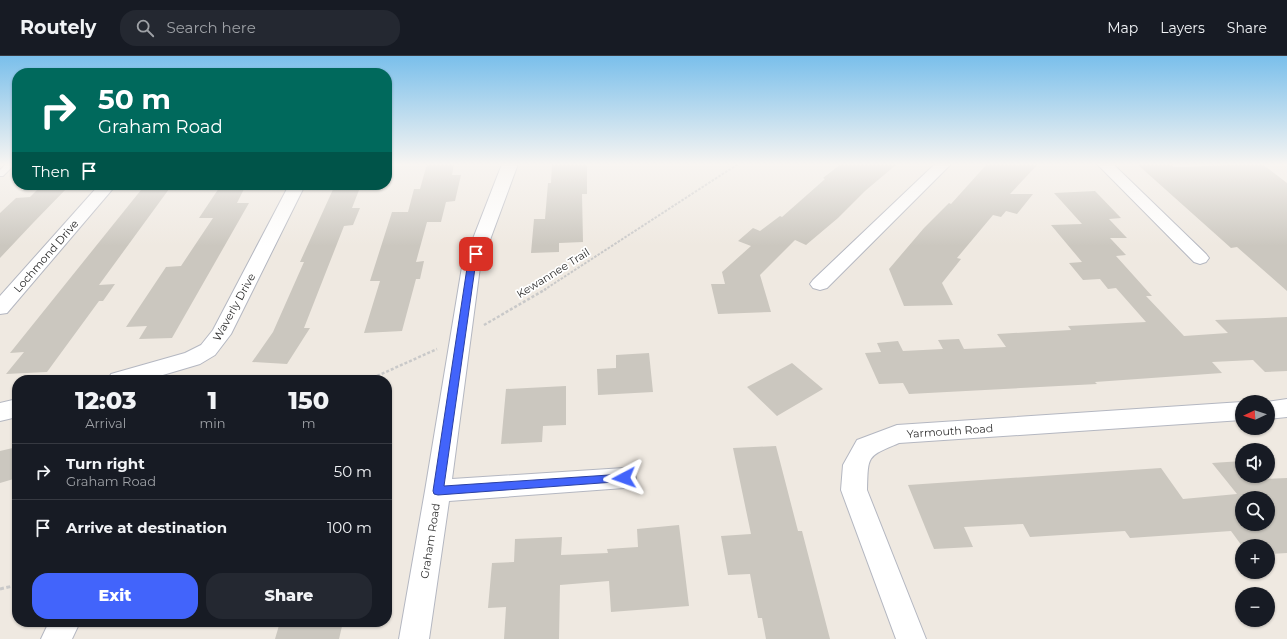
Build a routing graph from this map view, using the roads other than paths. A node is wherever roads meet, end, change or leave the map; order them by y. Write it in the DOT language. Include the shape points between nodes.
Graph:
graph roads {
  1 [pos="103,191"];
  2 [pos="295,191"];
  3 [pos="500,191"];
  4 [pos="916,191"];
  5 [pos="1132,191"];
  6 [pos="1200,258"];
  7 [pos="820,284"];
  8 [pos="0,308"];
  9 [pos="139,375"];
  10 [pos="1287,408"];
  11 [pos="12,409"];
  12 [pos="1275,409"];
  13 [pos="1235,411"];
  14 [pos="0,412"];
  15 [pos="624,478"];
  16 [pos="438,491"];
  17 [pos="62,627"];
  18 [pos="56,639"];
  19 [pos="414,639"];
  20 [pos="910,639"];
  1 -- 8 [label="street, Lochmond Drive"];
  2 -- 9 [label="street, Waverly Drive" via="221,334 208,350 192,358"];
  3 -- 16 [label="street, Graham Road" via="471,268"];
  4 -- 7 [label="street"];
  5 -- 6 [label="street"];
  10 -- 12 [label="street"];
  11 -- 14 [label="street"];
  13 -- 20 [label="street, Yarmouth Road" via="897,434 865,446 855,465 854,490"];
  15 -- 16 [label="street"];
  16 -- 19 [label="street, Graham Road"];
  17 -- 18 [label="street"];
}
